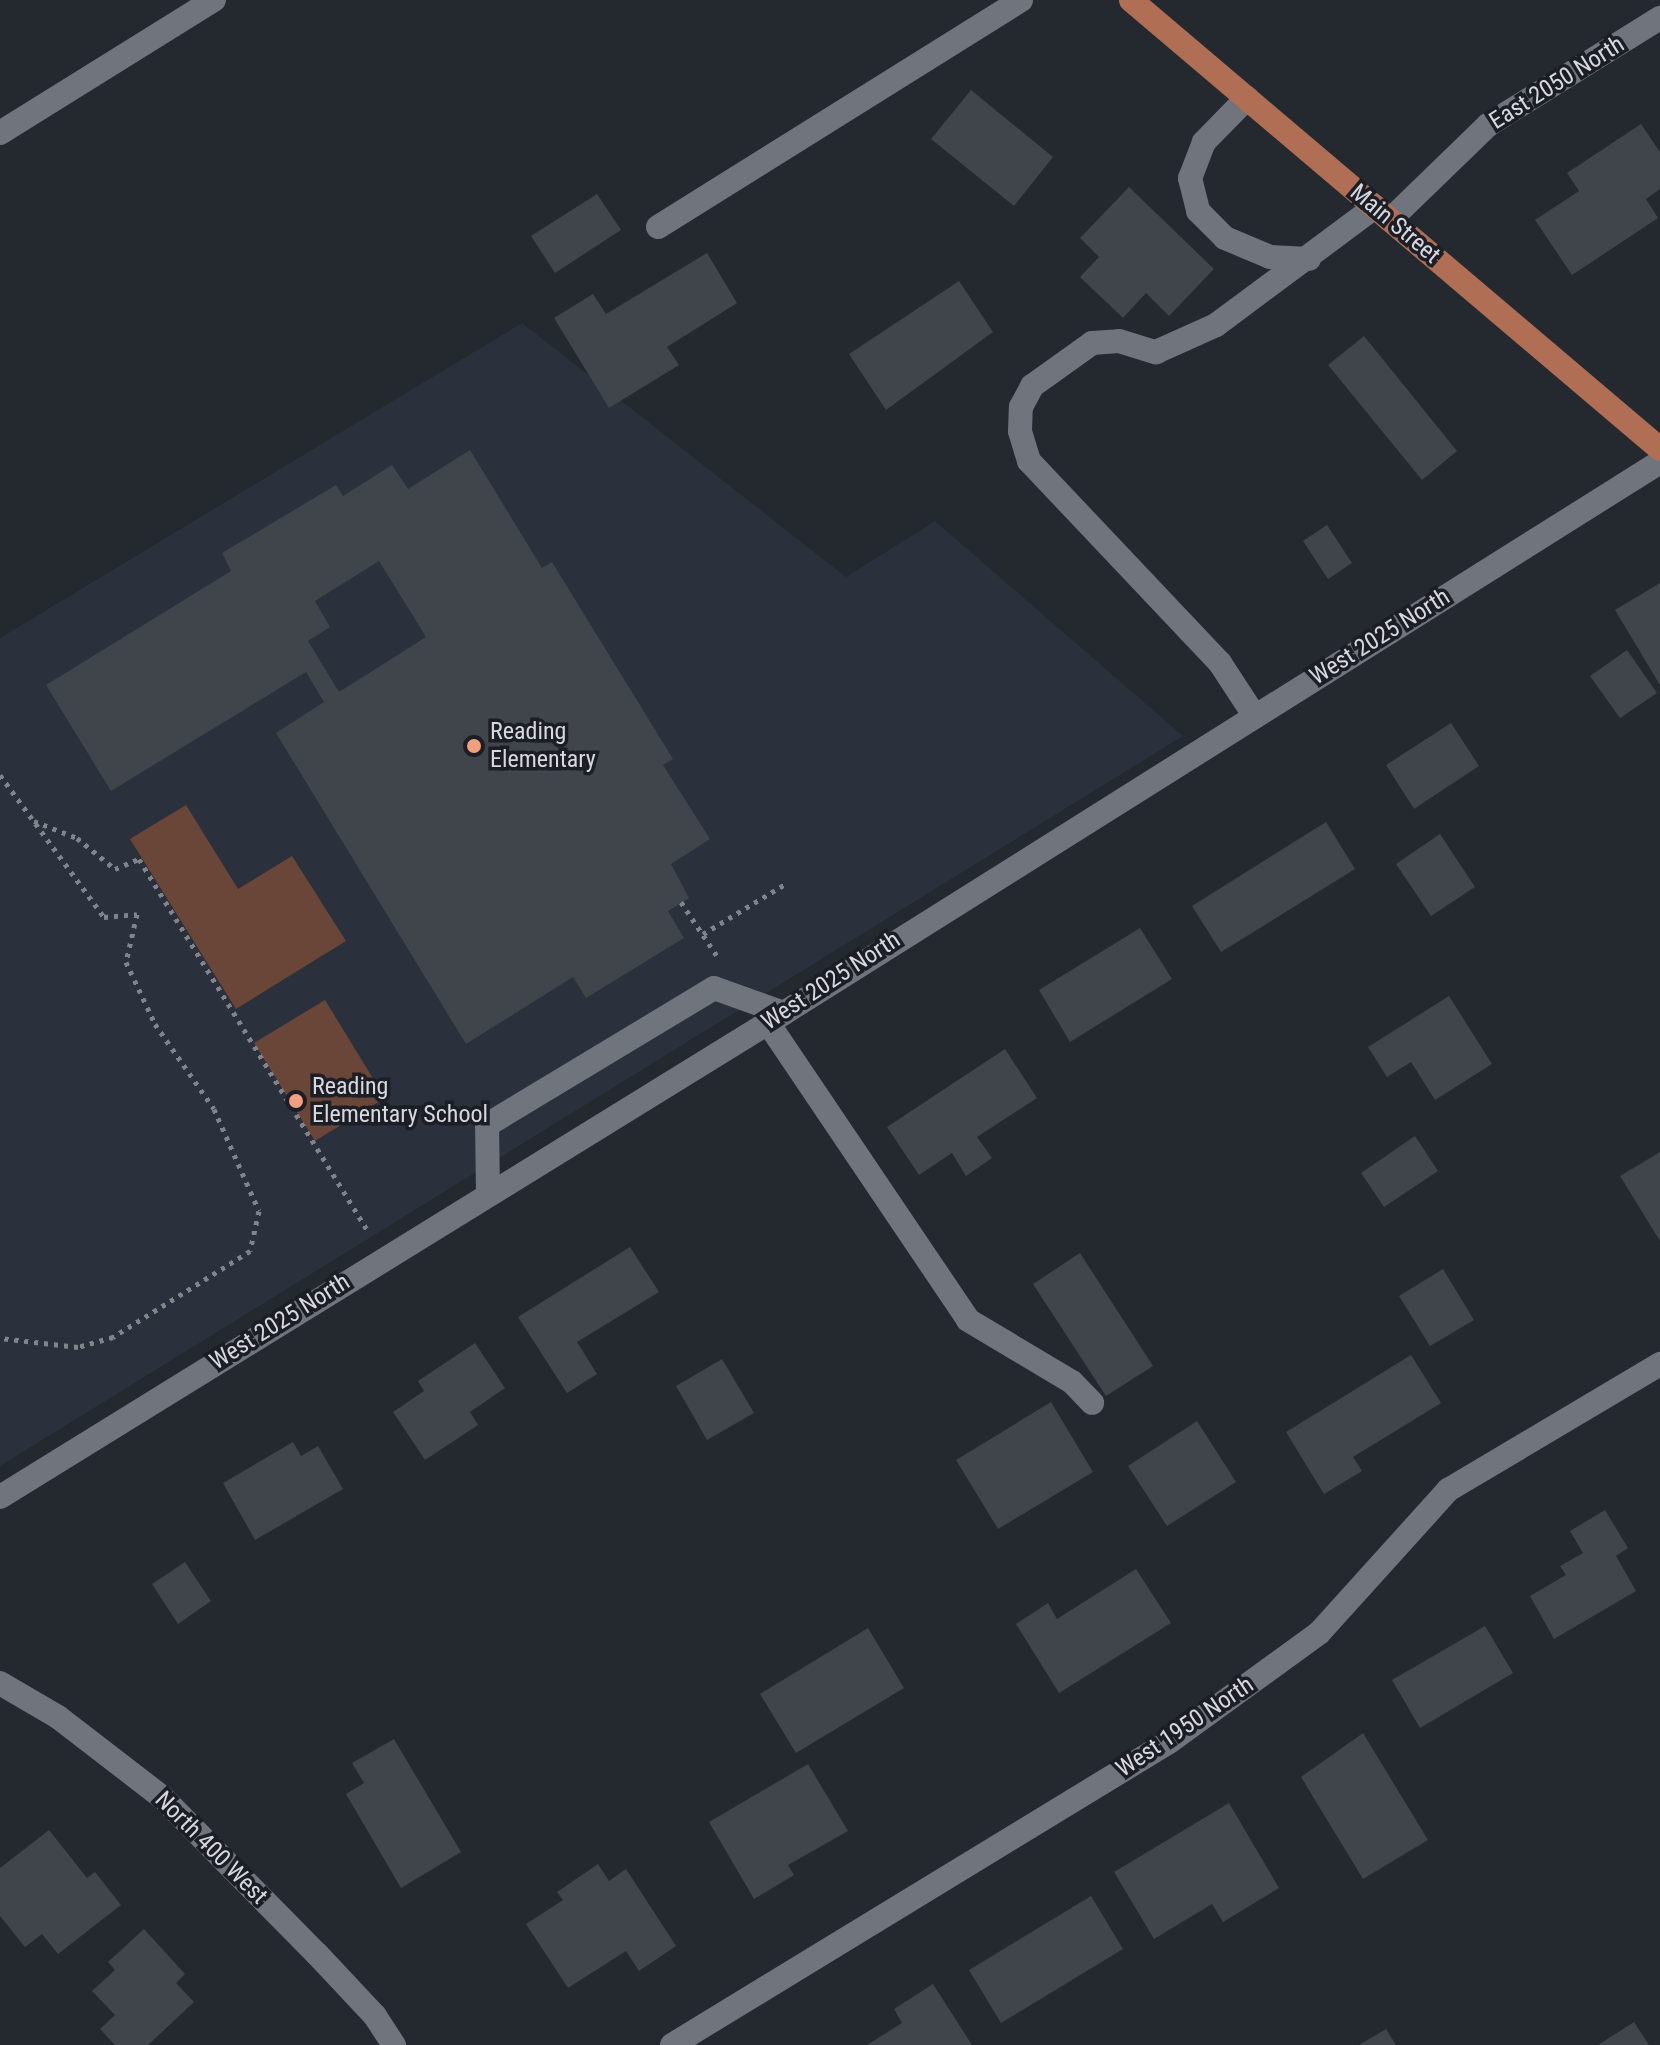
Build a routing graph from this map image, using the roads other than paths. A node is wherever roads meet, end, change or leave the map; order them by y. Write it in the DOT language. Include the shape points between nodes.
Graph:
graph roads {
  1 [pos="214,0"];
  2 [pos="1021,0"];
  3 [pos="1131,0"];
  4 [pos="1660,18"];
  5 [pos="1247,98"];
  6 [pos="0,133"];
  7 [pos="1382,213"];
  8 [pos="658,227"];
  9 [pos="1309,259"];
  10 [pos="1660,449"];
  11 [pos="1660,462"];
  12 [pos="1254,715"];
  13 [pos="776,1018"];
  14 [pos="488,1193"];
  15 [pos="1660,1364"];
  16 [pos="1092,1403"];
  17 [pos="0,1497"];
  18 [pos="0,1683"];
  19 [pos="394,2045"];
  20 [pos="672,2045"];
  1 -- 6 [label="street"];
  2 -- 8 [label="street"];
  3 -- 5 [label="main road, Main Street"];
  4 -- 7 [label="street, East 2050 North" via="1488,125"];
  5 -- 7 [label="main road, Main Street"];
  5 -- 9 [label="street" via="1204,142 1190,178 1198,211 1225,238 1270,257"];
  7 -- 9 [label="street, East 2050 North"];
  7 -- 10 [label="main road, Main Street"];
  9 -- 12 [label="street, East 2050 North" via="1216,325 1171,348 1156,352 1119,341 1092,343 1032,386 1021,407 1020,431 1029,461 1211,653"];
  11 -- 12 [label="street, West 2025 North"];
  12 -- 13 [label="street, West 2025 North"];
  13 -- 14 [label="street, West 2025 North"];
  13 -- 14 [label="street" via="714,988 500,1117 487,1125"];
  13 -- 16 [label="street" via="968,1320 1072,1382"];
  14 -- 17 [label="street, West 2025 North"];
  15 -- 20 [label="street, West 1950 North" via="1448,1490 1319,1633 1169,1742"];
  18 -- 19 [label="street, North 400 West" via="58,1717 162,1797 327,1964"];
}
